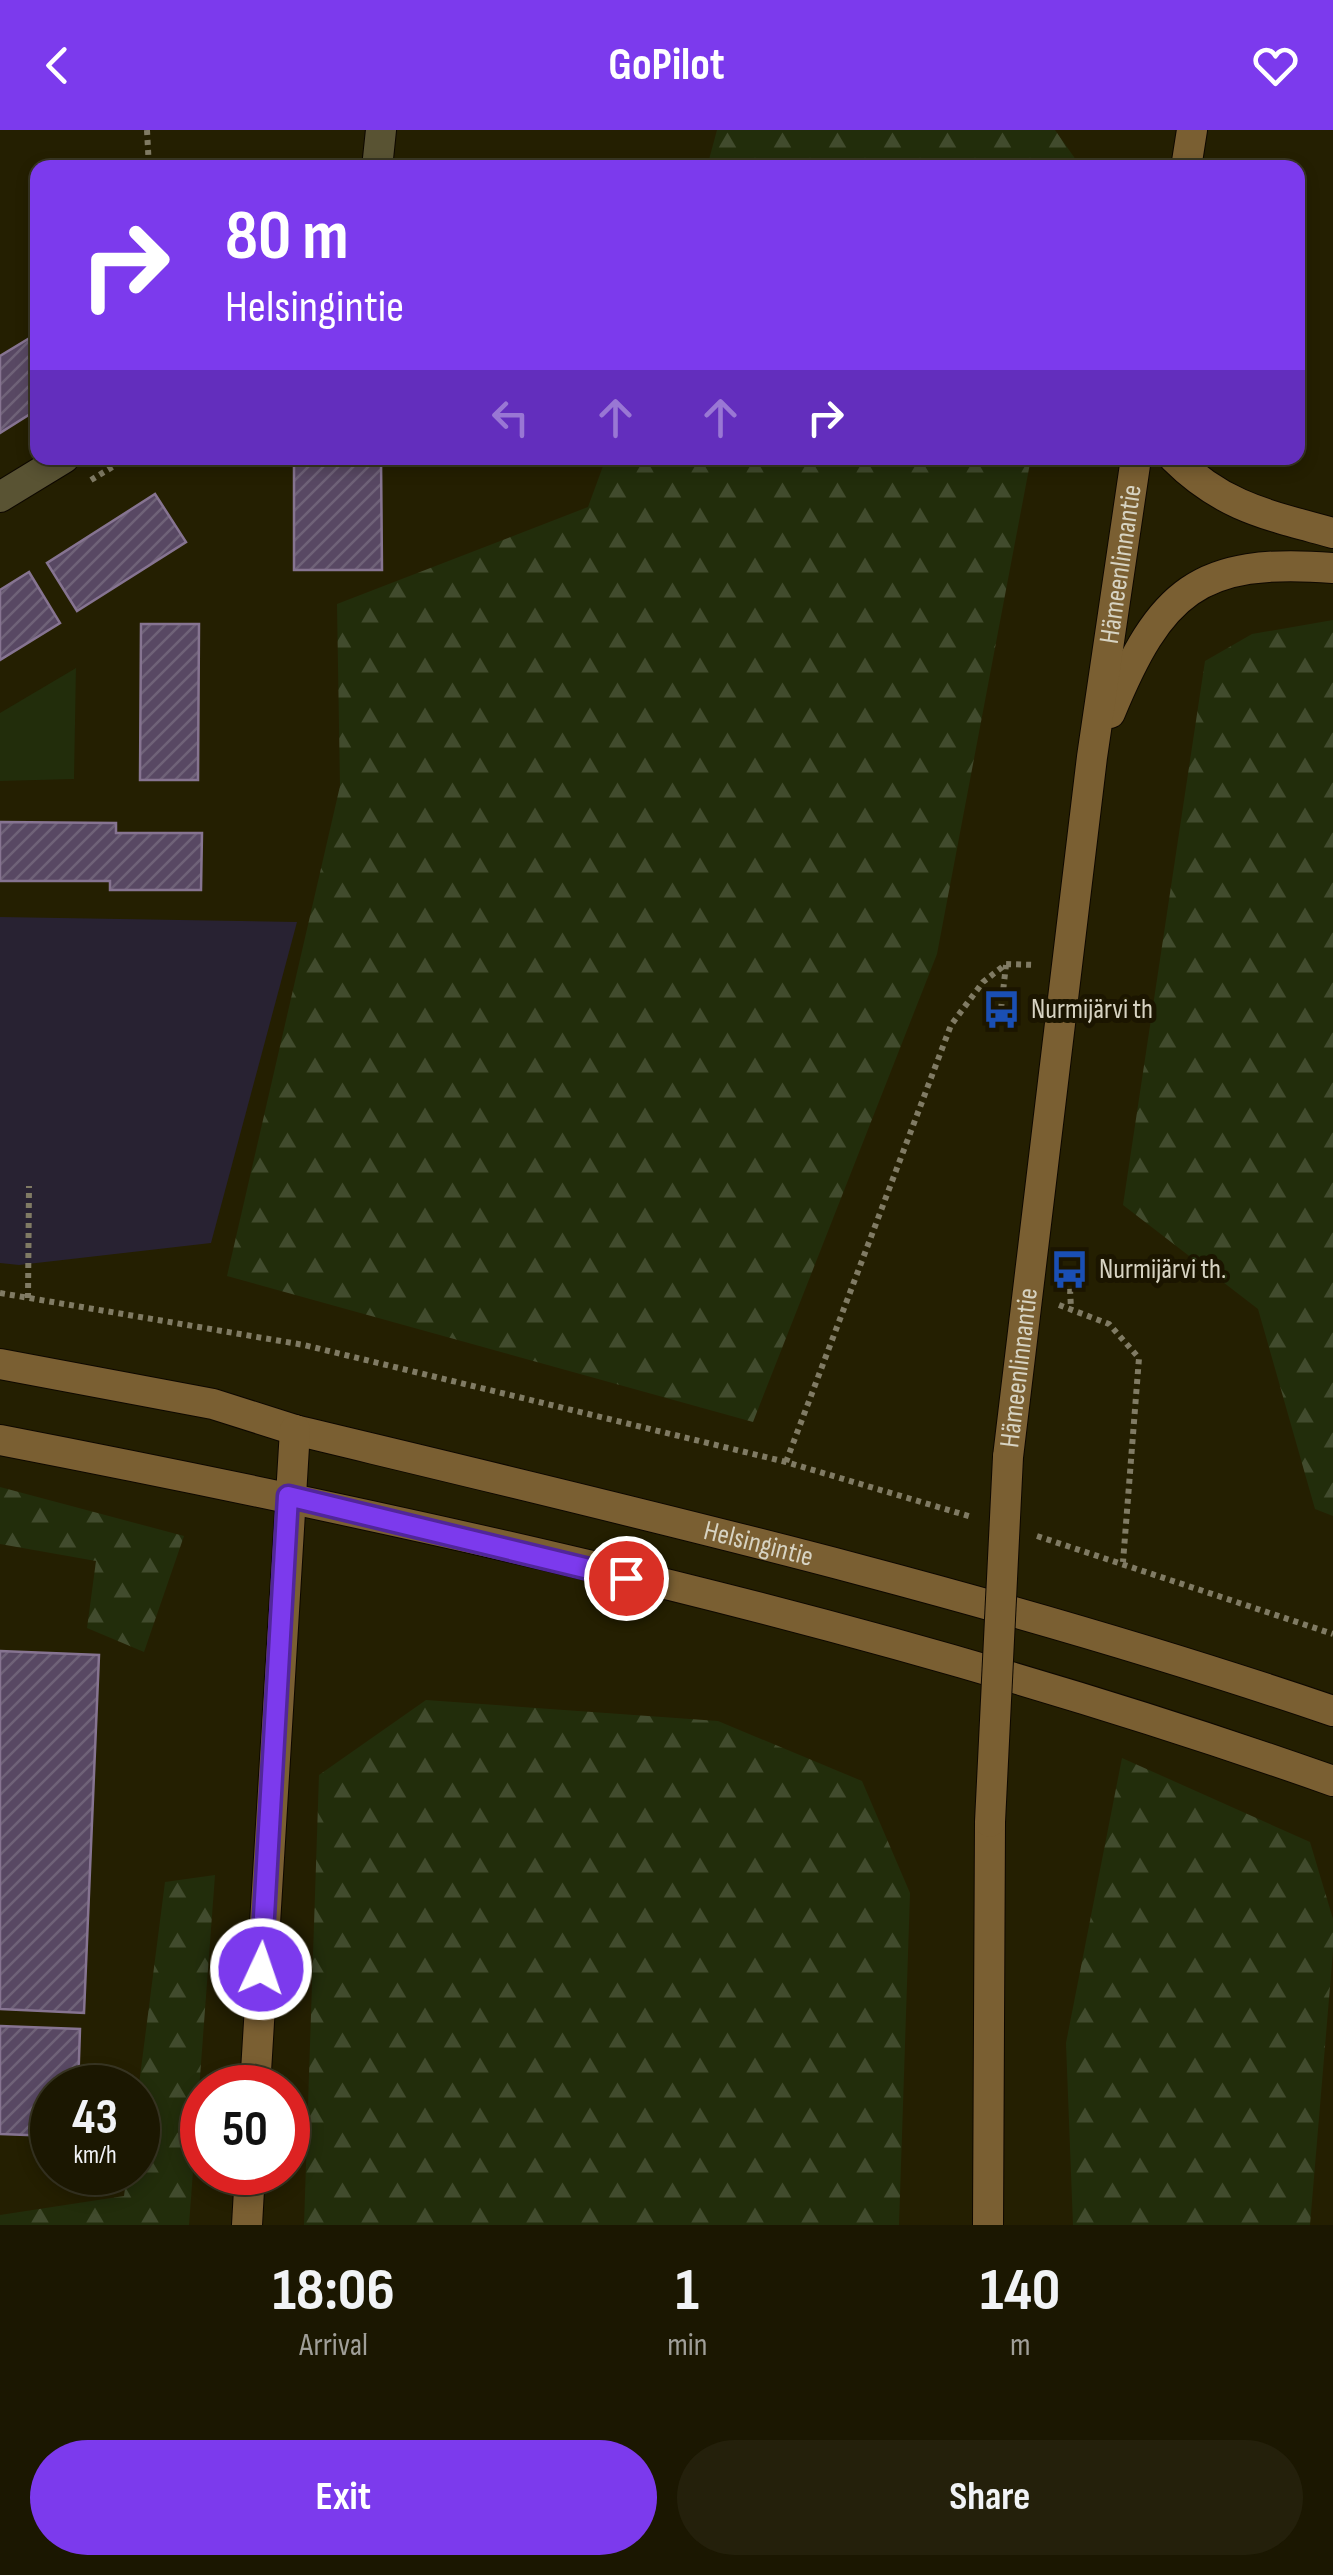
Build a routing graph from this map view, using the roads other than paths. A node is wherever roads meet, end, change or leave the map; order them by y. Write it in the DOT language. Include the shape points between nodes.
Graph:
graph roads {
  1 [pos="381,130"];
  2 [pos="1192,130"];
  3 [pos="377,160"];
  4 [pos="1187,160"];
  5 [pos="53,465"];
  6 [pos="1135,465"];
  7 [pos="1181,465"];
  8 [pos="0,497"];
  9 [pos="1333,533"];
  10 [pos="1333,568"];
  11 [pos="1092,758"];
  12 [pos="0,1364"];
  13 [pos="295,1430"];
  14 [pos="0,1440"];
  15 [pos="288,1496"];
  16 [pos="1333,1712"];
  17 [pos="1333,1781"];
  18 [pos="255,2065"];
  19 [pos="249,2195"];
  20 [pos="247,2225"];
  21 [pos="988,2225"];
  1 -- 3 [label="street"];
  2 -- 4 [label="main road"];
  5 -- 8 [label="street"];
  6 -- 11 [label="main road, Hämeenlinnantie"];
  7 -- 9 [label="main road" via="1204,488 1256,512"];
  10 -- 11 [label="main road" via="1277,564 1212,575 1162,612 1136,650"];
  11 -- 21 [label="main road, Hämeenlinnantie, bridge" via="1008,1456 990,1822"];
  12 -- 13 [label="main road, Helsingintie" via="213,1404"];
  13 -- 15 [label="main road"];
  13 -- 16 [label="main road, Helsingintie" via="872,1570 1162,1653"];
  14 -- 15 [label="main road"];
  15 -- 17 [label="main road" via="931,1654"];
  15 -- 18 [label="main road"];
  19 -- 20 [label="main road"];
}
